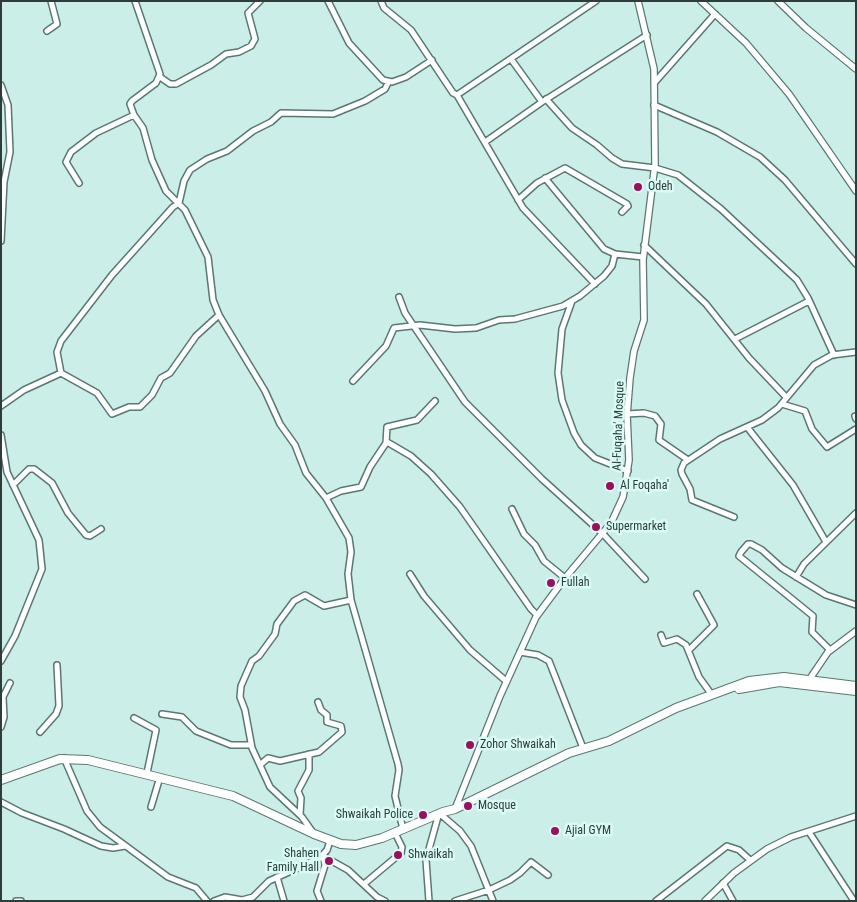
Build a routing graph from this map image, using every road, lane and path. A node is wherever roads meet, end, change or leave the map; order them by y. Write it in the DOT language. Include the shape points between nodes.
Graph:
graph roads {
  1 [pos="51,1"];
  2 [pos="135,1"];
  3 [pos="260,1"];
  4 [pos="328,1"];
  5 [pos="381,1"];
  6 [pos="596,1"];
  7 [pos="638,1"];
  8 [pos="701,1"];
  9 [pos="778,1"];
  10 [pos="715,14"];
  11 [pos="47,31"];
  12 [pos="647,35"];
  13 [pos="511,59"];
  14 [pos="432,60"];
  15 [pos="856,69"];
  16 [pos="160,77"];
  17 [pos="388,82"];
  18 [pos="655,82"];
  19 [pos="1,85"];
  20 [pos="457,95"];
  21 [pos="544,100"];
  22 [pos="654,105"];
  23 [pos="134,115"];
  24 [pos="485,142"];
  25 [pos="655,168"];
  26 [pos="545,178"];
  27 [pos="78,183"];
  28 [pos="856,191"];
  29 [pos="518,200"];
  30 [pos="179,203"];
  31 [pos="622,212"];
  32 [pos="1,241"];
  33 [pos="644,245"];
  34 [pos="616,254"];
  35 [pos="643,256"];
  36 [pos="856,264"];
  37 [pos="594,284"];
  38 [pos="399,297"];
  39 [pos="573,300"];
  40 [pos="809,300"];
  41 [pos="220,315"];
  42 [pos="414,325"];
  43 [pos="735,339"];
  44 [pos="856,352"];
  45 [pos="834,355"];
  46 [pos="61,373"];
  47 [pos="352,381"];
  48 [pos="786,397"];
  49 [pos="435,402"];
  50 [pos="782,404"];
  51 [pos="1,406"];
  52 [pos="627,414"];
  53 [pos="748,427"];
  54 [pos="856,429"];
  55 [pos="1,434"];
  56 [pos="387,442"];
  57 [pos="688,460"];
  58 [pos="628,471"];
  59 [pos="13,485"];
  60 [pos="326,498"];
  61 [pos="512,509"];
  62 [pos="856,513"];
  63 [pos="734,516"];
  64 [pos="101,529"];
  65 [pos="603,534"];
  66 [pos="826,542"];
  67 [pos="410,574"];
  68 [pos="796,577"];
  69 [pos="565,578"];
  70 [pos="645,579"];
  71 [pos="697,594"];
  72 [pos="351,600"];
  73 [pos="856,605"];
  74 [pos="537,615"];
  75 [pos="856,631"];
  76 [pos="661,635"];
  77 [pos="689,650"];
  78 [pos="830,650"];
  79 [pos="520,652"];
  80 [pos="1,661"];
  81 [pos="57,664"];
  82 [pos="809,680"];
  83 [pos="506,681"];
  84 [pos="10,683"];
  85 [pos="856,686"];
  86 [pos="856,691"];
  87 [pos="712,695"];
  88 [pos="318,702"];
  89 [pos="162,714"];
  90 [pos="134,718"];
  91 [pos="1,727"];
  92 [pos="40,732"];
  93 [pos="251,745"];
  94 [pos="582,748"];
  95 [pos="309,754"];
  96 [pos="64,758"];
  97 [pos="260,765"];
  98 [pos="147,773"];
  99 [pos="160,776"];
  100 [pos="1,780"];
  101 [pos="1,802"];
  102 [pos="151,807"];
  103 [pos="455,810"];
  104 [pos="439,814"];
  105 [pos="300,815"];
  106 [pos="856,816"];
  107 [pos="403,829"];
  108 [pos="808,832"];
  109 [pos="395,833"];
  110 [pos="314,834"];
  111 [pos="330,841"];
  112 [pos="125,846"];
  113 [pos="323,856"];
  114 [pos="750,860"];
  115 [pos="548,875"];
  116 [pos="277,877"];
  117 [pos="723,883"];
  118 [pos="364,884"];
  119 [pos="489,890"];
  120 [pos="377,899"];
  121 [pos="16,901"];
  122 [pos="21,901"];
  123 [pos="207,901"];
  124 [pos="214,901"];
  125 [pos="284,901"];
  126 [pos="321,901"];
  127 [pos="385,901"];
  128 [pos="429,901"];
  129 [pos="455,901"];
  130 [pos="493,901"];
  131 [pos="656,901"];
  132 [pos="705,901"];
  133 [pos="733,901"];
  134 [pos="854,901"];
  1 -- 11 [label="street" via="57,24"];
  2 -- 16 [label="street"];
  3 -- 16 [label="street" via="248,13 255,39 251,46 226,54 176,84"];
  4 -- 17 [label="street" via="349,43 378,77"];
  5 -- 14 [label="street" via="384,8 412,30"];
  6 -- 13 [label="street"];
  7 -- 12 [label="street, Al-Fuqaha' Mosque"];
  8 -- 10 [label="street"];
  9 -- 15 [label="street"];
  10 -- 18 [label="street"];
  10 -- 28 [label="street" via="746,43 789,94"];
  12 -- 18 [label="street, Al-Fuqaha' Mosque"];
  12 -- 21 [label="street"];
  13 -- 20 [label="street"];
  13 -- 21 [label="street"];
  14 -- 17 [label="street" via="406,77"];
  14 -- 20 [label="street"];
  16 -- 23 [label="street" via="132,101"];
  17 -- 30 [label="street" via="385,89 365,101 333,114 281,113 224,153 190,170 181,189"];
  18 -- 22 [label="street, Al-Fuqaha' Mosque"];
  19 -- 32 [label="street" via="8,105 10,152 4,182"];
  20 -- 24 [label="street"];
  21 -- 24 [label="street"];
  21 -- 25 [label="street" via="572,128 612,158 622,164"];
  22 -- 25 [label="street, Al-Fuqaha' Mosque"];
  22 -- 36 [label="street" via="718,132 760,157 785,180"];
  23 -- 27 [label="street" via="96,133 71,152 66,163"];
  23 -- 30 [label="street" via="143,128 152,160 166,191"];
  24 -- 29 [label="street"];
  25 -- 33 [label="street, Al-Fuqaha' Mosque"];
  25 -- 40 [label="street" via="678,175 721,209 792,276"];
  26 -- 29 [label="street"];
  26 -- 31 [label="street" via="563,168 572,171 627,204"];
  26 -- 34 [label="street" via="600,246"];
  29 -- 37 [label="street" via="532,220"];
  30 -- 41 [label="street" via="191,219 208,257 213,300"];
  30 -- 46 [label="street" via="112,275 61,341 57,352"];
  33 -- 35 [label="street, Al-Fuqaha' Mosque"];
  33 -- 43 [label="street" via="698,295"];
  34 -- 35 [label="street"];
  34 -- 37 [label="street" via="611,267"];
  35 -- 52 [label="street, Al-Fuqaha' Mosque" via="645,315 634,351"];
  37 -- 39 [label="street"];
  38 -- 42 [label="street"];
  39 -- 42 [label="street" via="547,311 476,328"];
  39 -- 58 [label="street" via="562,330 558,373 562,400 581,445 596,458"];
  40 -- 43 [label="street"];
  40 -- 45 [label="street"];
  41 -- 46 [label="street" via="196,336 170,373 161,378 152,395 138,408 128,407 112,414 97,393"];
  41 -- 60 [label="street" via="295,445 306,473"];
  42 -- 47 [label="street" via="391,329 386,346"];
  42 -- 65 [label="street" via="465,402 542,480"];
  43 -- 48 [label="street"];
  44 -- 45 [label="street"];
  45 -- 48 [label="street" via="814,365"];
  46 -- 51 [label="street" via="24,390"];
  48 -- 50 [label="street"];
  49 -- 56 [label="street" via="417,420 387,427"];
  50 -- 53 [label="street"];
  50 -- 54 [label="street" via="805,412 812,429 827,447"];
  52 -- 57 [label="street" via="655,416 661,424 659,440"];
  52 -- 58 [label="street, Al-Fuqaha' Mosque"];
  53 -- 57 [label="street" via="720,439"];
  53 -- 66 [label="street" via="792,485"];
  55 -- 59 [label="street" via="7,472"];
  56 -- 60 [label="street" via="362,486"];
  56 -- 74 [label="street" via="432,474 460,507"];
  57 -- 63 [label="street" via="681,470 692,500"];
  58 -- 65 [label="street, Al-Fuqaha' Mosque" via="618,513"];
  59 -- 64 [label="street" via="34,469 52,483 58,498 86,535 91,536"];
  59 -- 80 [label="street" via="39,540 42,569 15,636"];
  60 -- 72 [label="street" via="349,538"];
  61 -- 69 [label="street" via="524,534 544,561"];
  62 -- 66 [label="street"];
  65 -- 69 [label="street, Al-Fuqaha' Mosque"];
  65 -- 70 [label="street"];
  66 -- 68 [label="street"];
  67 -- 83 [label="street" via="424,596 470,650"];
  68 -- 73 [label="street" via="830,597"];
  68 -- 78 [label="street" via="751,544 740,556 813,616 812,632"];
  69 -- 74 [label="street, Al-Fuqaha' Mosque"];
  71 -- 77 [label="street" via="714,625"];
  72 -- 93 [label="street" via="322,605 303,595 277,624 276,634 252,661 242,682 240,698"];
  72 -- 107 [label="street" via="399,770 395,796"];
  74 -- 79 [label="street, Al-Fuqaha' Mosque"];
  75 -- 78 [label="street"];
  76 -- 77 [label="street" via="664,643 680,640"];
  77 -- 87 [label="street" via="699,677"];
  78 -- 82 [label="street"];
  79 -- 83 [label="street, Al-Fuqaha' Mosque"];
  79 -- 94 [label="street" via="549,661"];
  81 -- 92 [label="street" via="58,706"];
  82 -- 85 [label="main road"];
  82 -- 87 [label="main road" via="763,678"];
  83 -- 103 [label="street, Al-Fuqaha' Mosque"];
  84 -- 91 [label="street" via="3,697"];
  86 -- 87 [label="main road" via="774,683"];
  87 -- 94 [label="main road" via="676,708 609,741"];
  88 -- 95 [label="street" via="327,715 328,723 341,726 343,730 326,748"];
  89 -- 93 [label="street" via="182,717 196,731 232,745"];
  90 -- 98 [label="street" via="156,731"];
  93 -- 97 [label="street"];
  94 -- 103 [label="main road"];
  95 -- 97 [label="street" via="280,761 268,758"];
  95 -- 105 [label="street" via="310,770 298,791"];
  96 -- 98 [label="main road" via="85,759"];
  96 -- 100 [label="main road"];
  96 -- 112 [label="street" via="87,811 100,827"];
  97 -- 105 [label="street" via="273,792"];
  98 -- 99 [label="main road"];
  99 -- 102 [label="street"];
  99 -- 110 [label="main road" via="236,797"];
  101 -- 112 [label="street" via="101,846"];
  103 -- 104 [label="main road"];
  104 -- 107 [label="main road"];
  104 -- 119 [label="street" via="460,831 471,846"];
  104 -- 128 [label="street" via="426,860"];
  105 -- 110 [label="street"];
  106 -- 108 [label="street"];
  107 -- 109 [label="main road"];
  108 -- 114 [label="street" via="783,841"];
  108 -- 134 [label="street"];
  109 -- 111 [label="main road" via="360,845"];
  109 -- 118 [label="street" via="402,851"];
  110 -- 111 [label="main road"];
  111 -- 113 [label="street"];
  112 -- 123 [label="street" via="168,877 196,888"];
  113 -- 116 [label="street"];
  113 -- 118 [label="street"];
  113 -- 126 [label="street" via="325,865 317,891"];
  114 -- 117 [label="street"];
  114 -- 131 [label="street" via="739,850 727,846"];
  115 -- 119 [label="street" via="531,862 517,876"];
  116 -- 124 [label="street" via="251,898 225,897"];
  116 -- 125 [label="street"];
  117 -- 132 [label="street"];
  117 -- 133 [label="street"];
  118 -- 120 [label="street"];
  119 -- 129 [label="street"];
  119 -- 130 [label="street"];
  120 -- 127 [label="street"];
  121 -- 122 [label="street"];
}
